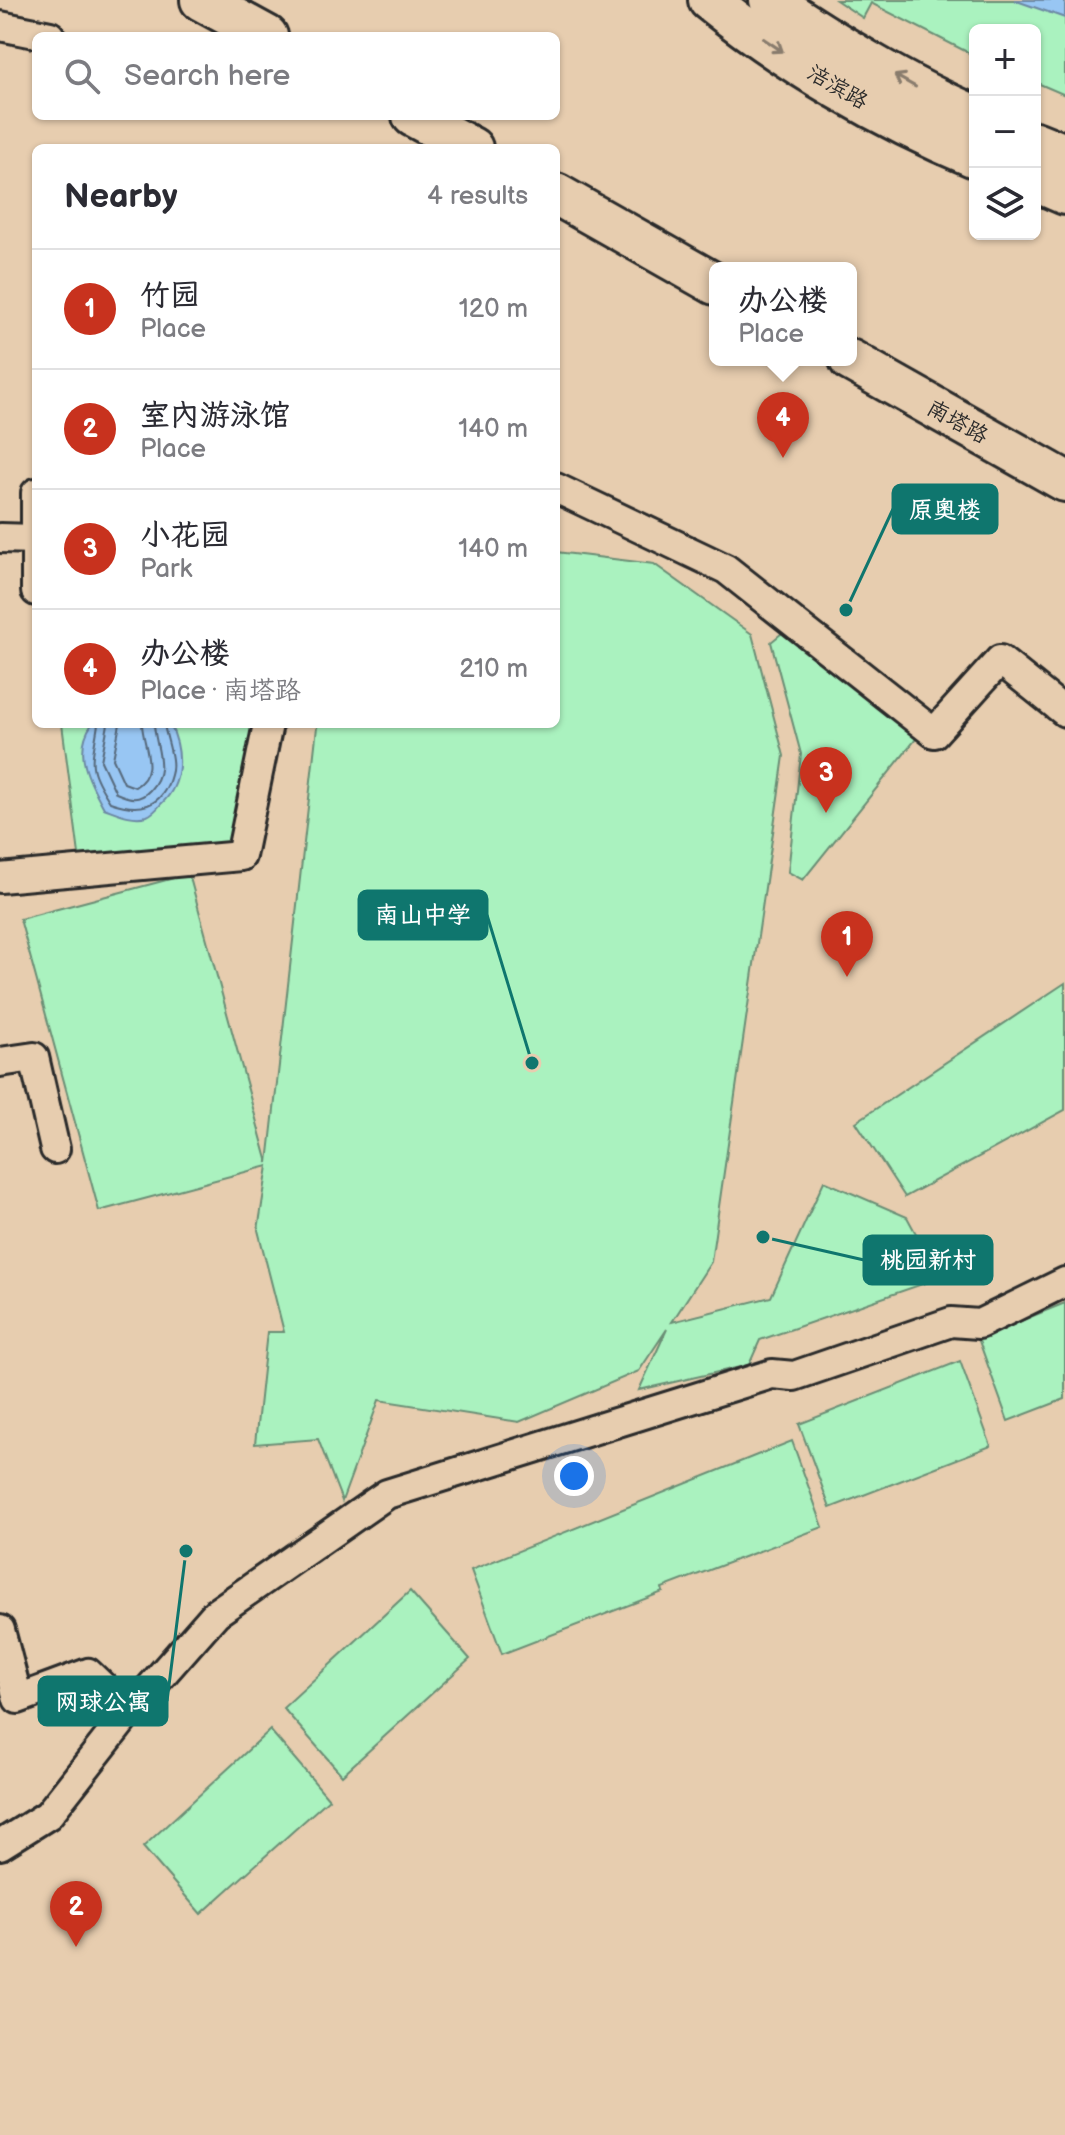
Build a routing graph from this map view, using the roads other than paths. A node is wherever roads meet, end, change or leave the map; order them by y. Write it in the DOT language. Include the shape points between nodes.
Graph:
graph roads {
  1 [pos="201,0"];
  2 [pos="709,0"];
  3 [pos="770,0"];
  4 [pos="0,26"];
  5 [pos="32,32"];
  6 [pos="260,32"];
  7 [pos="969,114"];
  8 [pos="420,120"];
  9 [pos="465,144"];
  10 [pos="1041,144"];
  11 [pos="1065,154"];
  12 [pos="969,155"];
  13 [pos="1041,184"];
  14 [pos="1065,194"];
  15 [pos="560,206"];
  16 [pos="709,281"];
  17 [pos="857,364"];
  18 [pos="1065,481"];
  19 [pos="560,490"];
  20 [pos="0,538"];
  21 [pos="32,539"];
  22 [pos="1065,712"];
  23 [pos="267,728"];
  24 [pos="0,878"];
  25 [pos="0,1062"];
  26 [pos="55,1149"];
  27 [pos="1065,1282"];
  28 [pos="0,1630"];
  29 [pos="129,1712"];
  30 [pos="0,1845"];
  1 -- 6 [label="main road"];
  2 -- 12 [label="main road, 涪滨路, one-way" via="823,80"];
  7 -- 3 [label="main road, 涪滨路, one-way" via="834,42"];
  4 -- 5 [label="street"];
  8 -- 9 [label="main road"];
  10 -- 11 [label="main road"];
  13 -- 14 [label="main road"];
  15 -- 16 [label="main road"];
  17 -- 18 [label="main road, 南塔路"];
  19 -- 22 [label="street" via="726,569 934,733 1000,660"];
  20 -- 21 [label="street"];
  23 -- 24 [label="street" via="241,856"];
  25 -- 26 [label="street" via="34,1057"];
  27 -- 29 [label="street" via="979,1324 951,1322 794,1376 772,1374 387,1494 216,1613"];
  28 -- 29 [label="street" via="18,1699 88,1673"];
  29 -- 30 [label="street" via="48,1815"];
}
